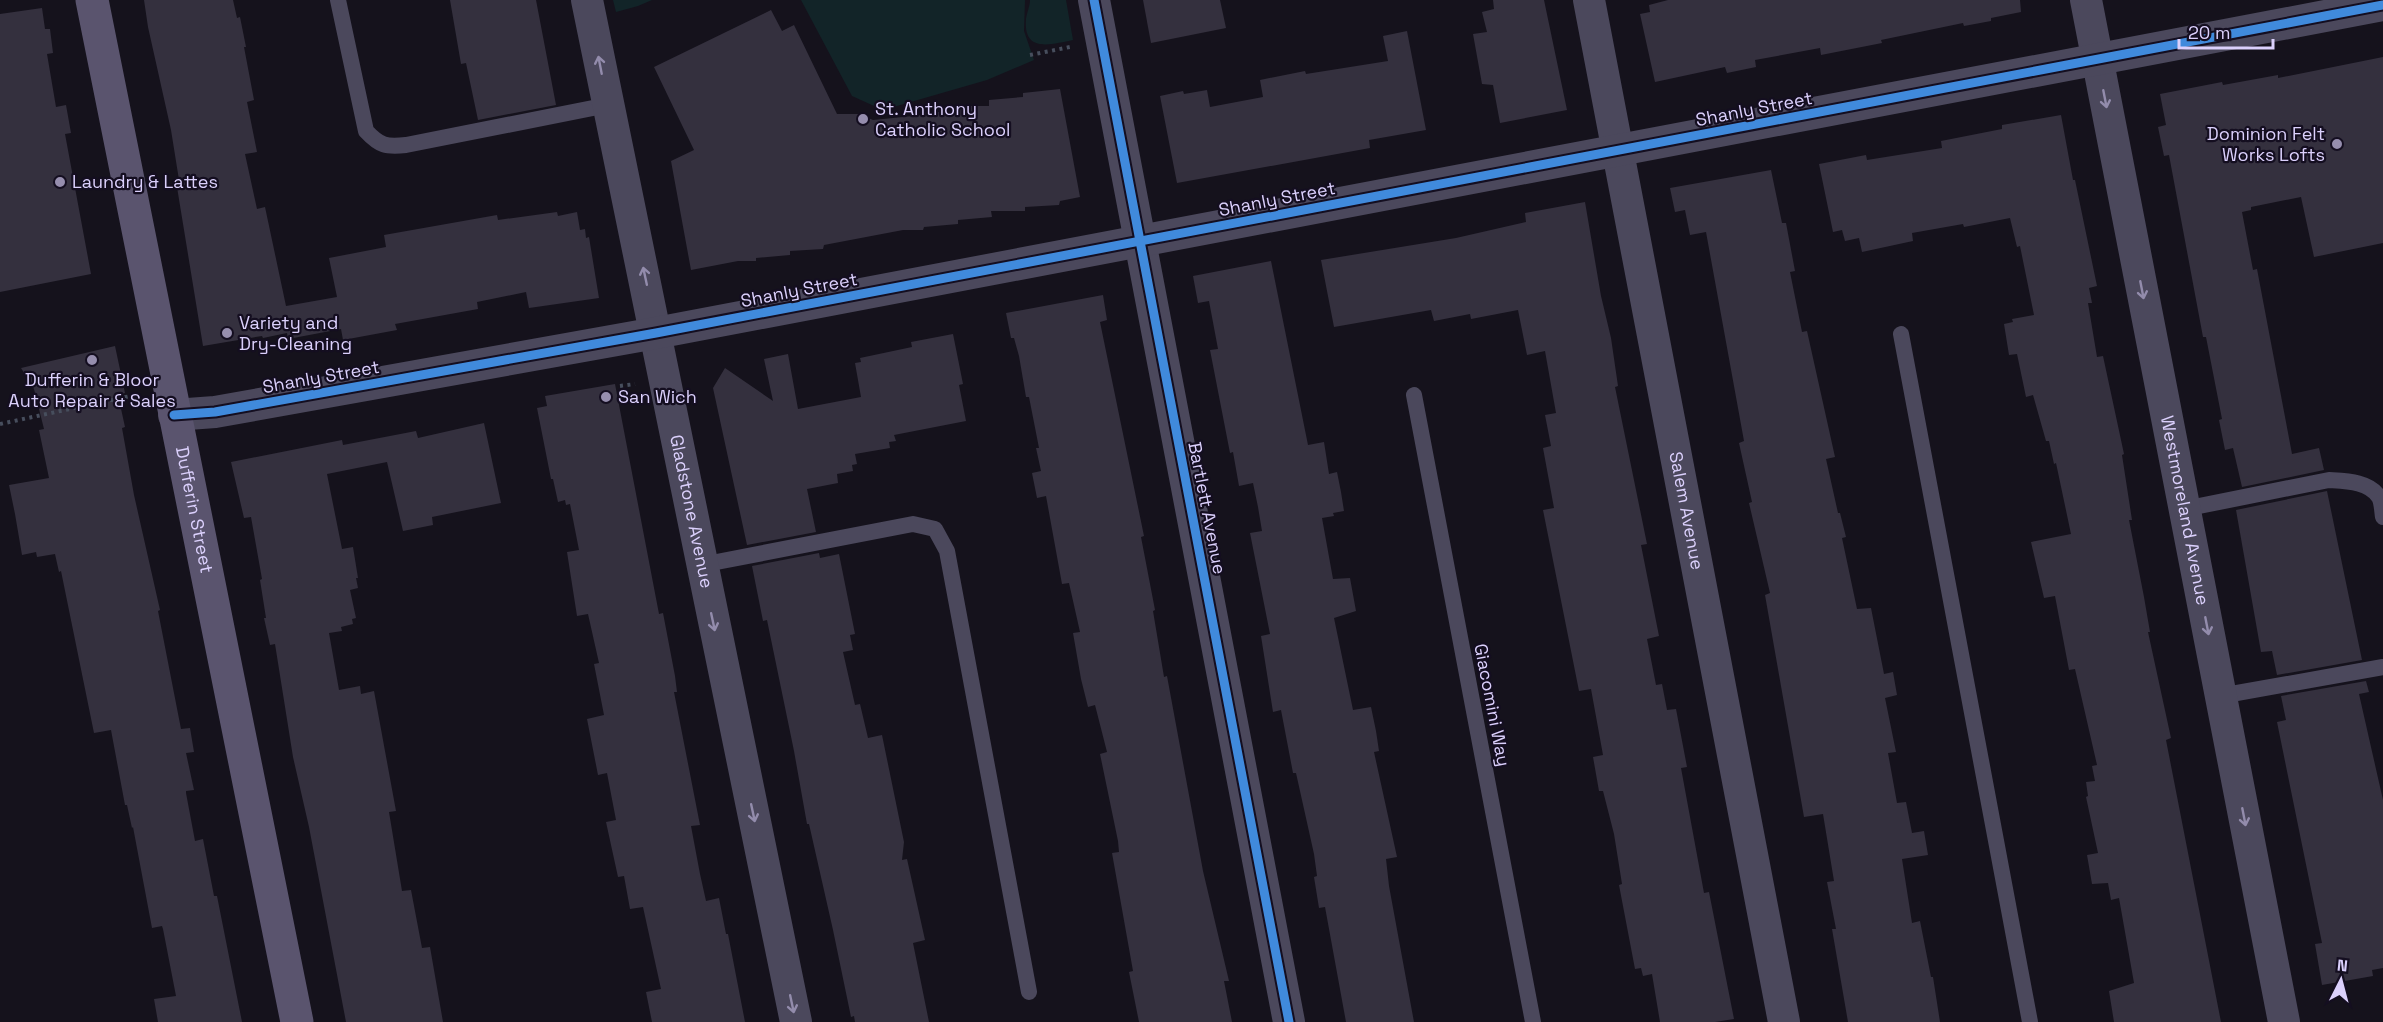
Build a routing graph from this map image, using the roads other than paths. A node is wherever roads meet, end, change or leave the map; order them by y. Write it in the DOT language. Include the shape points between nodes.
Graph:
graph roads {
  1 [pos="92,0"];
  2 [pos="338,0"];
  3 [pos="587,0"];
  4 [pos="1094,0"];
  5 [pos="1589,0"];
  6 [pos="2086,0"];
  7 [pos="2383,5"];
  8 [pos="2314,9"];
  9 [pos="2097,60"];
  10 [pos="608,105"];
  11 [pos="1618,151"];
  12 [pos="1138,242"];
  13 [pos="656,333"];
  14 [pos="1901,334"];
  15 [pos="1414,395"];
  16 [pos="174,415"];
  17 [pos="2184,509"];
  18 [pos="2383,517"];
  19 [pos="701,565"];
  20 [pos="2383,667"];
  21 [pos="2220,696"];
  22 [pos="1029,992"];
  23 [pos="297,1022"];
  24 [pos="796,1022"];
  25 [pos="1289,1022"];
  26 [pos="1533,1022"];
  27 [pos="1784,1022"];
  28 [pos="2030,1022"];
  29 [pos="2284,1022"];
  1 -- 16 [label="main road, Dufferin Street"];
  2 -- 10 [label="lane" via="366,131 376,142 390,147 406,145"];
  10 -- 3 [label="street, Gladstone Avenue, one-way"];
  4 -- 12 [label="street, Bartlett Avenue"];
  5 -- 11 [label="street, Salem Avenue"];
  6 -- 9 [label="street, Westmoreland Avenue"];
  7 -- 8 [label="street, Shanly Street"];
  8 -- 9 [label="street, Shanly Street"];
  9 -- 11 [label="street, Shanly Street"];
  9 -- 17 [label="street, Westmoreland Avenue, one-way"];
  13 -- 10 [label="street, Gladstone Avenue, one-way"];
  11 -- 12 [label="street, Shanly Street"];
  11 -- 27 [label="street, Salem Avenue"];
  12 -- 13 [label="street, Shanly Street"];
  12 -- 25 [label="street, Bartlett Avenue"];
  13 -- 16 [label="street, Shanly Street" via="226,410"];
  13 -- 19 [label="street, Gladstone Avenue"];
  14 -- 28 [label="lane"];
  15 -- 26 [label="lane, Giacomini Way"];
  16 -- 23 [label="main road, Dufferin Street"];
  17 -- 18 [label="lane" via="2329,480 2367,486 2380,498"];
  17 -- 21 [label="street, Westmoreland Avenue, one-way"];
  19 -- 22 [label="lane" via="913,524 934,529 947,550"];
  19 -- 24 [label="street, Gladstone Avenue, one-way"];
  20 -- 21 [label="lane"];
  21 -- 29 [label="street, Westmoreland Avenue, one-way"];
}
